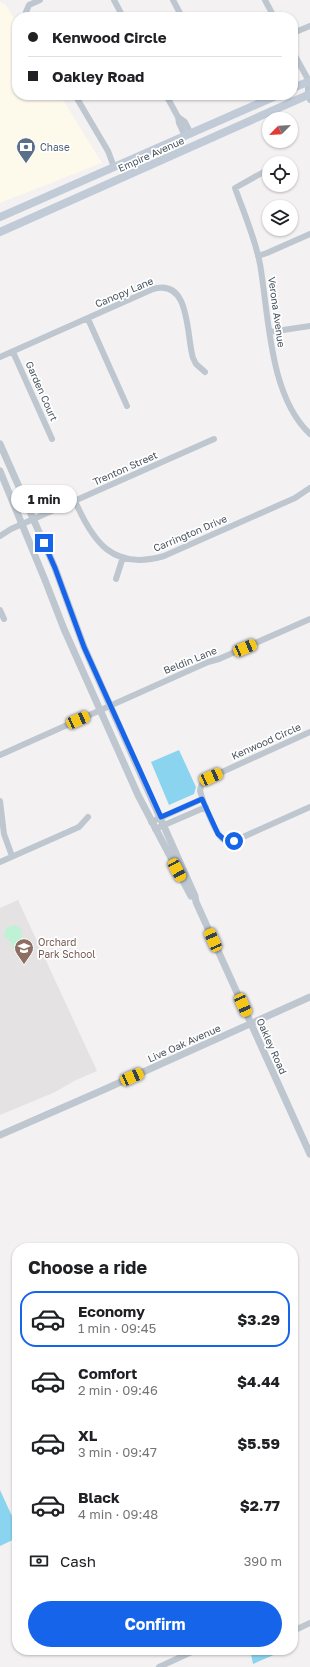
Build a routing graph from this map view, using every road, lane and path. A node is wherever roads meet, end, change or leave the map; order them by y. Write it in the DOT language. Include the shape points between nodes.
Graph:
graph roads {
  1 [pos="40,0"];
  2 [pos="114,0"];
  3 [pos="173,0"];
  4 [pos="265,0"];
  5 [pos="26,12"];
  6 [pos="120,12"];
  7 [pos="179,12"];
  8 [pos="271,12"];
  9 [pos="310,26"];
  10 [pos="298,31"];
  11 [pos="298,61"];
  12 [pos="309,82"];
  13 [pos="298,86"];
  14 [pos="309,97"];
  15 [pos="78,100"];
  16 [pos="169,100"];
  17 [pos="267,100"];
  18 [pos="188,135"];
  19 [pos="154,163"];
  20 [pos="114,167"];
  21 [pos="262,173"];
  22 [pos="0,217"];
  23 [pos="0,232"];
  24 [pos="310,234"];
  25 [pos="258,256"];
  26 [pos="88,318"];
  27 [pos="310,326"];
  28 [pos="270,332"];
  29 [pos="14,352"];
  30 [pos="0,357"];
  31 [pos="205,372"];
  32 [pos="127,406"];
  33 [pos="310,434"];
  34 [pos="52,439"];
  35 [pos="214,439"];
  36 [pos="0,444"];
  37 [pos="0,472"];
  38 [pos="310,488"];
  39 [pos="75,501"];
  40 [pos="33,519"];
  41 [pos="22,525"];
  42 [pos="0,536"];
  43 [pos="123,557"];
  44 [pos="116,579"];
  45 [pos="0,610"];
  46 [pos="4,619"];
  47 [pos="310,619"];
  48 [pos="110,705"];
  49 [pos="100,710"];
  50 [pos="310,732"];
  51 [pos="0,755"];
  52 [pos="202,799"];
  53 [pos="0,801"];
  54 [pos="184,807"];
  55 [pos="206,807"];
  56 [pos="310,807"];
  57 [pos="187,815"];
  58 [pos="88,817"];
  59 [pos="161,817"];
  60 [pos="151,822"];
  61 [pos="164,825"];
  62 [pos="155,829"];
  63 [pos="12,856"];
  64 [pos="0,862"];
  65 [pos="196,902"];
  66 [pos="310,997"];
  67 [pos="251,1023"];
  68 [pos="0,1135"];
  69 [pos="310,1154"];
  70 [pos="310,1623"];
  71 [pos="298,1629"];
  72 [pos="185,1655"];
  73 [pos="158,1667"];
  1 -- 5 [label="street" via="29,5"];
  2 -- 6 [label="street"];
  3 -- 7 [label="street"];
  4 -- 8 [label="street"];
  9 -- 10 [label="street"];
  11 -- 12 [label="street"];
  12 -- 13 [label="main road"];
  12 -- 14 [label="street"];
  14 -- 19 [label="main road, Empire Avenue"];
  15 -- 20 [label="street" via="108,151"];
  16 -- 18 [label="street" via="178,117 185,122"];
  17 -- 18 [label="main road, Empire Avenue"];
  18 -- 19 [label="main road" via="189,142 166,153"];
  18 -- 20 [label="main road, Empire Avenue"];
  19 -- 23 [label="main road, Empire Avenue"];
  20 -- 22 [label="main road, Empire Avenue"];
  21 -- 25 [label="street, Verona Avenue" via="235,188"];
  24 -- 25 [label="street"];
  25 -- 28 [label="street, Verona Avenue"];
  26 -- 29 [label="street, Canopy Lane"];
  26 -- 31 [label="street, Canopy Lane" via="154,289 165,287 178,295 182,301 193,358"];
  26 -- 32 [label="street"];
  27 -- 28 [label="street"];
  28 -- 33 [label="street, Verona Avenue" via="273,358 281,384 295,417"];
  29 -- 30 [label="street, Canopy Lane"];
  29 -- 34 [label="street, Garden Court"];
  35 -- 39 [label="street, Trenton Street"];
  36 -- 40 [label="street, Oakley Road"];
  37 -- 41 [label="street, Oakley Road"];
  38 -- 43 [label="street, Carrington Drive" via="295,498 164,556 140,560"];
  39 -- 40 [label="street, Trenton Street"];
  39 -- 43 [label="street, Carrington Drive" via="97,541 106,549"];
  40 -- 41 [label="street, Trenton Street"];
  40 -- 48 [label="street, Oakley Road"];
  41 -- 42 [label="street, Trenton Street"];
  41 -- 49 [label="street, Oakley Road"];
  43 -- 44 [label="street"];
  45 -- 46 [label="street"];
  47 -- 48 [label="street, Beldin Lane"];
  48 -- 49 [label="street, Beldin Lane"];
  48 -- 59 [label="street, Oakley Road"];
  49 -- 51 [label="street, Beldin Lane"];
  49 -- 60 [label="street, Oakley Road"];
  50 -- 52 [label="street, Kenwood Circle" via="204,781 200,791"];
  52 -- 54 [label="street"];
  52 -- 55 [label="street"];
  53 -- 63 [label="street" via="4,834"];
  54 -- 57 [label="street"];
  54 -- 59 [label="street"];
  55 -- 56 [label="street" via="218,834 229,842"];
  55 -- 57 [label="street"];
  57 -- 61 [label="street"];
  58 -- 63 [label="street" via="79,827"];
  59 -- 60 [label="street"];
  59 -- 61 [label="street, Oakley Road"];
  60 -- 62 [label="street, Oakley Road"];
  61 -- 62 [label="street"];
  61 -- 65 [label="street, Oakley Road"];
  62 -- 65 [label="street, Oakley Road"];
  63 -- 64 [label="street"];
  65 -- 67 [label="street, Oakley Road"];
  66 -- 67 [label="street, Live Oak Avenue"];
  67 -- 68 [label="street, Live Oak Avenue"];
  67 -- 69 [label="street, Oakley Road"];
  70 -- 71 [label="street"];
  72 -- 73 [label="street"];
}
